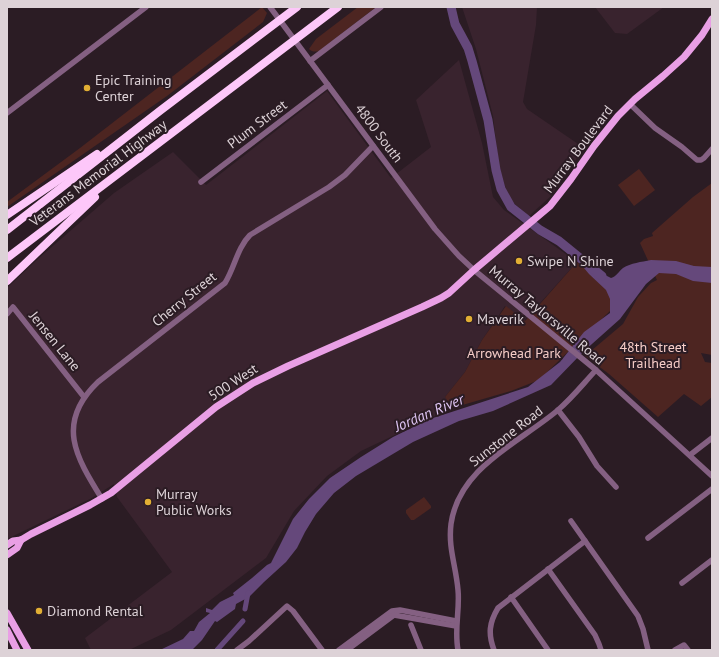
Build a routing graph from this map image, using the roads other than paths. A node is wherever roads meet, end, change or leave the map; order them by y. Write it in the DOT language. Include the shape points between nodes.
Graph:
graph roads {
  1 [pos="146,7"];
  2 [pos="270,7"];
  3 [pos="338,7"];
  4 [pos="381,7"];
  5 [pos="295,8"];
  6 [pos="712,19"];
  7 [pos="310,61"];
  8 [pos="328,86"];
  9 [pos="630,104"];
  10 [pos="161,110"];
  11 [pos="7,113"];
  12 [pos="373,146"];
  13 [pos="712,149"];
  14 [pos="109,182"];
  15 [pos="201,182"];
  16 [pos="7,215"];
  17 [pos="7,230"];
  18 [pos="7,258"];
  19 [pos="474,270"];
  20 [pos="7,281"];
  21 [pos="7,314"];
  22 [pos="596,370"];
  23 [pos="84,397"];
  24 [pos="558,410"];
  25 [pos="712,438"];
  26 [pos="690,455"];
  27 [pos="712,476"];
  28 [pos="616,487"];
  29 [pos="712,489"];
  30 [pos="102,499"];
  31 [pos="571,521"];
  32 [pos="648,538"];
  33 [pos="21,540"];
  34 [pos="585,541"];
  35 [pos="7,545"];
  36 [pos="7,555"];
  37 [pos="712,560"];
  38 [pos="548,569"];
  39 [pos="682,584"];
  40 [pos="511,597"];
  41 [pos="7,613"];
  42 [pos="411,624"];
  43 [pos="456,624"];
  44 [pos="7,630"];
  45 [pos="17,650"];
  46 [pos="28,650"];
  47 [pos="237,650"];
  48 [pos="322,650"];
  49 [pos="339,650"];
  50 [pos="347,650"];
  51 [pos="421,650"];
  52 [pos="458,650"];
  53 [pos="494,650"];
  54 [pos="548,650"];
  55 [pos="601,650"];
  56 [pos="648,650"];
  57 [pos="675,650"];
  58 [pos="688,650"];
  1 -- 11 [label="street"];
  2 -- 7 [label="street, 4800 South"];
  3 -- 14 [label="highway, Veterans Memorial Highway"];
  4 -- 7 [label="street"];
  5 -- 10 [label="highway, Veterans Memorial Highway"];
  6 -- 9 [label="main road, Murray Boulevard" via="684,56"];
  7 -- 8 [label="street, 4800 South"];
  8 -- 12 [label="street, 4800 South"];
  8 -- 15 [label="street, Plum Street"];
  9 -- 13 [label="street" via="655,128 697,160 704,158"];
  9 -- 19 [label="main road, Murray Boulevard" via="594,146 550,206"];
  10 -- 16 [label="highway"];
  10 -- 17 [label="highway, Veterans Memorial Highway"];
  12 -- 19 [label="street, 4800 South" via="435,229"];
  12 -- 23 [label="street, Cherry Street" via="339,179 250,235 241,246 225,283 98,382"];
  14 -- 18 [label="highway, Veterans Memorial Highway"];
  14 -- 20 [label="highway"];
  19 -- 22 [label="street, Murray Taylorsville Road"];
  19 -- 30 [label="main road, 500 West" via="441,298 272,373 240,390"];
  21 -- 23 [label="street, Jensen Lane" via="13,307"];
  22 -- 24 [label="street, Sunstone Road"];
  22 -- 26 [label="street, Murray Taylorsville Road"];
  23 -- 30 [label="street, Cherry Street" via="75,418 73,439 82,465"];
  24 -- 28 [label="street" via="597,466"];
  24 -- 43 [label="street, Sunstone Road" via="479,469 462,492 453,515 450,536 459,591"];
  25 -- 26 [label="street"];
  26 -- 27 [label="street, Murray Taylorsville Road"];
  29 -- 32 [label="street"];
  30 -- 33 [label="main road, 500 West"];
  31 -- 34 [label="street"];
  33 -- 35 [label="main road, 500 West"];
  33 -- 36 [label="main road, 500 West" via="17,548"];
  34 -- 38 [label="street"];
  34 -- 56 [label="street" via="638,616 644,629"];
  37 -- 39 [label="street"];
  38 -- 40 [label="street"];
  38 -- 55 [label="street" via="595,635"];
  40 -- 53 [label="street" via="498,608 492,619 490,634"];
  40 -- 54 [label="street"];
  41 -- 46 [label="main road"];
  42 -- 51 [label="street"];
  43 -- 49 [label="street" via="400,610 392,611"];
  43 -- 50 [label="street" via="394,615"];
  43 -- 52 [label="street, Sunstone Road"];
  44 -- 45 [label="main road"];
  47 -- 48 [label="street" via="287,606"];
  57 -- 58 [label="street" via="684,645"];
}
